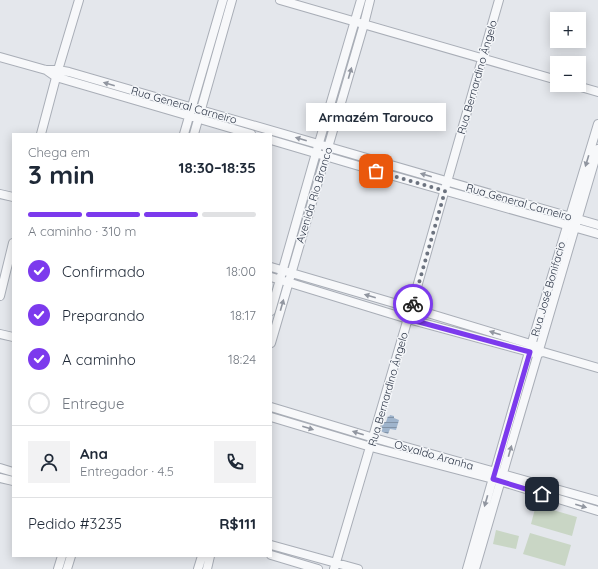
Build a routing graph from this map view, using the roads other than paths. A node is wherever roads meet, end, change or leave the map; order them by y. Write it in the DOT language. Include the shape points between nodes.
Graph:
graph roads {
  1 [pos="79,0"];
  2 [pos="223,0"];
  3 [pos="232,0"];
  4 [pos="280,0"];
  5 [pos="361,0"];
  6 [pos="370,0"];
  7 [pos="499,0"];
  8 [pos="355,21"];
  9 [pos="364,24"];
  10 [pos="210,45"];
  11 [pos="219,48"];
  12 [pos="0,57"];
  13 [pos="482,59"];
  14 [pos="57,73"];
  15 [pos="550,78"];
  16 [pos="586,88"];
  17 [pos="335,89"];
  18 [pos="344,92"];
  19 [pos="598,92"];
  20 [pos="191,111"];
  21 [pos="200,114"];
  22 [pos="598,124"];
  23 [pos="260,131"];
  24 [pos="41,133"];
  25 [pos="184,133"];
  26 [pos="194,133"];
  27 [pos="249,133"];
  28 [pos="272,134"];
  29 [pos="272,140"];
  30 [pos="319,144"];
  31 [pos="328,147"];
  32 [pos="598,149"];
  33 [pos="316,153"];
  34 [pos="351,153"];
  35 [pos="326,157"];
  36 [pos="379,161"];
  37 [pos="348,163"];
  38 [pos="376,171"];
  39 [pos="412,171"];
  40 [pos="409,181"];
  41 [pos="448,181"];
  42 [pos="476,190"];
  43 [pos="445,191"];
  44 [pos="0,194"];
  45 [pos="12,197"];
  46 [pos="472,198"];
  47 [pos="510,200"];
  48 [pos="506,208"];
  49 [pos="537,212"];
  50 [pos="299,213"];
  51 [pos="308,215"];
  52 [pos="572,222"];
  53 [pos="598,225"];
  54 [pos="598,233"];
  55 [pos="12,247"];
  56 [pos="272,267"];
  57 [pos="287,272"];
  58 [pos="272,277"];
  59 [pos="284,281"];
  60 [pos="333,285"];
  61 [pos="330,295"];
  62 [pos="0,296"];
  63 [pos="412,308"];
  64 [pos="272,309"];
  65 [pos="408,319"];
  66 [pos="472,326"];
  67 [pos="0,334"];
  68 [pos="469,335"];
  69 [pos="272,337"];
  70 [pos="12,338"];
  71 [pos="536,350"];
  72 [pos="598,368"];
  73 [pos="272,407"];
  74 [pos="513,411"];
  75 [pos="521,413"];
  76 [pos="272,417"];
  77 [pos="374,438"];
  78 [pos="371,447"];
  79 [pos="0,468"];
  80 [pos="12,472"];
  81 [pos="498,477"];
  82 [pos="0,478"];
  83 [pos="12,481"];
  84 [pos="598,501"];
  85 [pos="598,511"];
  86 [pos="272,544"];
  87 [pos="272,555"];
  88 [pos="62,557"];
  89 [pos="71,557"];
  90 [pos="202,557"];
  91 [pos="210,557"];
  92 [pos="335,566"];
  93 [pos="58,569"];
  94 [pos="67,569"];
  95 [pos="198,569"];
  96 [pos="207,569"];
  97 [pos="318,569"];
  98 [pos="358,569"];
  99 [pos="467,569"];
  100 [pos="475,569"];
  1 -- 14 [label="street"];
  2 -- 10 [label="street"];
  3 -- 11 [label="street"];
  4 -- 8 [label="street"];
  5 -- 8 [label="street, Avenida Rio Branco"];
  6 -- 9 [label="street, Avenida Rio Branco"];
  7 -- 13 [label="street, Rua Bernardino Ângelo"];
  8 -- 9 [label="street"];
  8 -- 17 [label="street, Avenida Rio Branco"];
  9 -- 13 [label="street"];
  18 -- 9 [label="street, Avenida Rio Branco, one-way"];
  10 -- 11 [label="street"];
  10 -- 20 [label="street"];
  11 -- 21 [label="street"];
  12 -- 14 [label="street, Rua General Carneiro"];
  13 -- 15 [label="street"];
  13 -- 41 [label="street, Rua Bernardino Ângelo"];
  14 -- 20 [label="street, Rua General Carneiro"];
  14 -- 24 [label="street"];
  16 -- 19 [label="street"];
  17 -- 18 [label="street"];
  17 -- 30 [label="street, Avenida Rio Branco"];
  18 -- 31 [label="street, Avenida Rio Branco"];
  20 -- 21 [label="street, Rua General Carneiro"];
  20 -- 25 [label="street"];
  21 -- 23 [label="street, Rua General Carneiro"];
  21 -- 26 [label="street"];
  21 -- 27 [label="street, Rua General Carneiro"];
  22 -- 52 [label="street, Rua José Bonifacio, one-way"];
  30 -- 28 [label="street, Rua General Carneiro, one-way"];
  29 -- 33 [label="street, Rua General Carneiro"];
  30 -- 31 [label="street, Rua General Carneiro"];
  30 -- 33 [label="street, Avenida Rio Branco"];
  31 -- 34 [label="street, Rua General Carneiro"];
  31 -- 35 [label="street, Avenida Rio Branco"];
  32 -- 52 [label="street, Rua José Bonifacio"];
  33 -- 35 [label="street, Rua General Carneiro"];
  33 -- 50 [label="street, Avenida Rio Branco"];
  34 -- 36 [label="street, Rua General Carneiro"];
  34 -- 37 [label="street"];
  35 -- 37 [label="street, Rua General Carneiro"];
  35 -- 51 [label="street, Avenida Rio Branco"];
  36 -- 38 [label="street"];
  36 -- 39 [label="street, Rua General Carneiro"];
  37 -- 38 [label="street, Rua General Carneiro"];
  38 -- 40 [label="street, Rua General Carneiro"];
  39 -- 40 [label="street"];
  41 -- 39 [label="street, Rua General Carneiro, one-way"];
  40 -- 43 [label="street, Rua General Carneiro"];
  41 -- 42 [label="street, Rua General Carneiro"];
  41 -- 43 [label="street, Rua Bernardino Ângelo"];
  42 -- 46 [label="street"];
  42 -- 47 [label="street, Rua General Carneiro"];
  43 -- 46 [label="street, Rua General Carneiro"];
  43 -- 63 [label="street, Rua Bernardino Ângelo"];
  44 -- 45 [label="street"];
  46 -- 48 [label="street, Rua General Carneiro"];
  47 -- 48 [label="street"];
  47 -- 49 [label="street, Rua General Carneiro"];
  48 -- 49 [label="street, Rua General Carneiro"];
  49 -- 52 [label="street, Rua General Carneiro"];
  50 -- 51 [label="street"];
  50 -- 57 [label="street, Avenida Rio Branco"];
  51 -- 57 [label="street, Avenida Rio Branco"];
  52 -- 53 [label="street, Rua General Carneiro"];
  52 -- 54 [label="street, Rua General Carneiro"];
  52 -- 71 [label="street, Rua José Bonifacio"];
  55 -- 62 [label="street"];
  56 -- 57 [label="street"];
  57 -- 59 [label="street, Avenida Rio Branco"];
  57 -- 60 [label="street"];
  58 -- 59 [label="street"];
  59 -- 61 [label="street"];
  59 -- 64 [label="street, Avenida Rio Branco"];
  69 -- 59 [label="street, Avenida Rio Branco, one-way"];
  60 -- 61 [label="street"];
  63 -- 60 [label="street, one-way"];
  61 -- 65 [label="street"];
  63 -- 65 [label="street, Rua Bernardino Ângelo"];
  63 -- 66 [label="street"];
  65 -- 68 [label="street"];
  65 -- 77 [label="street, Rua Bernardino Ângelo"];
  66 -- 68 [label="street"];
  71 -- 66 [label="street, one-way"];
  67 -- 70 [label="street"];
  68 -- 71 [label="street"];
  71 -- 72 [label="street"];
  71 -- 74 [label="street, Rua José Bonifacio"];
  71 -- 75 [label="street, Rua José Bonifacio"];
  77 -- 73 [label="street, Osvaldo Aranha, one-way"];
  74 -- 75 [label="street"];
  74 -- 81 [label="street, Rua José Bonifacio"];
  81 -- 75 [label="street, Rua José Bonifacio, one-way"];
  76 -- 78 [label="street, Osvaldo Aranha, one-way"];
  77 -- 78 [label="street, Rua Bernardino Ângelo"];
  77 -- 81 [label="street, Osvaldo Aranha"];
  78 -- 81 [label="street, Osvaldo Aranha"];
  78 -- 92 [label="street, Rua Bernardino Ângelo"];
  79 -- 80 [label="street"];
  81 -- 84 [label="street, Osvaldo Aranha"];
  81 -- 85 [label="street, Osvaldo Aranha, one-way"];
  81 -- 99 [label="street, Rua José Bonifacio, one-way"];
  81 -- 100 [label="street, Rua José Bonifacio"];
  82 -- 83 [label="street"];
  86 -- 92 [label="street"];
  87 -- 97 [label="street"];
  88 -- 93 [label="street"];
  89 -- 94 [label="street"];
  90 -- 95 [label="street"];
  91 -- 96 [label="street"];
  92 -- 98 [label="street"];
}
